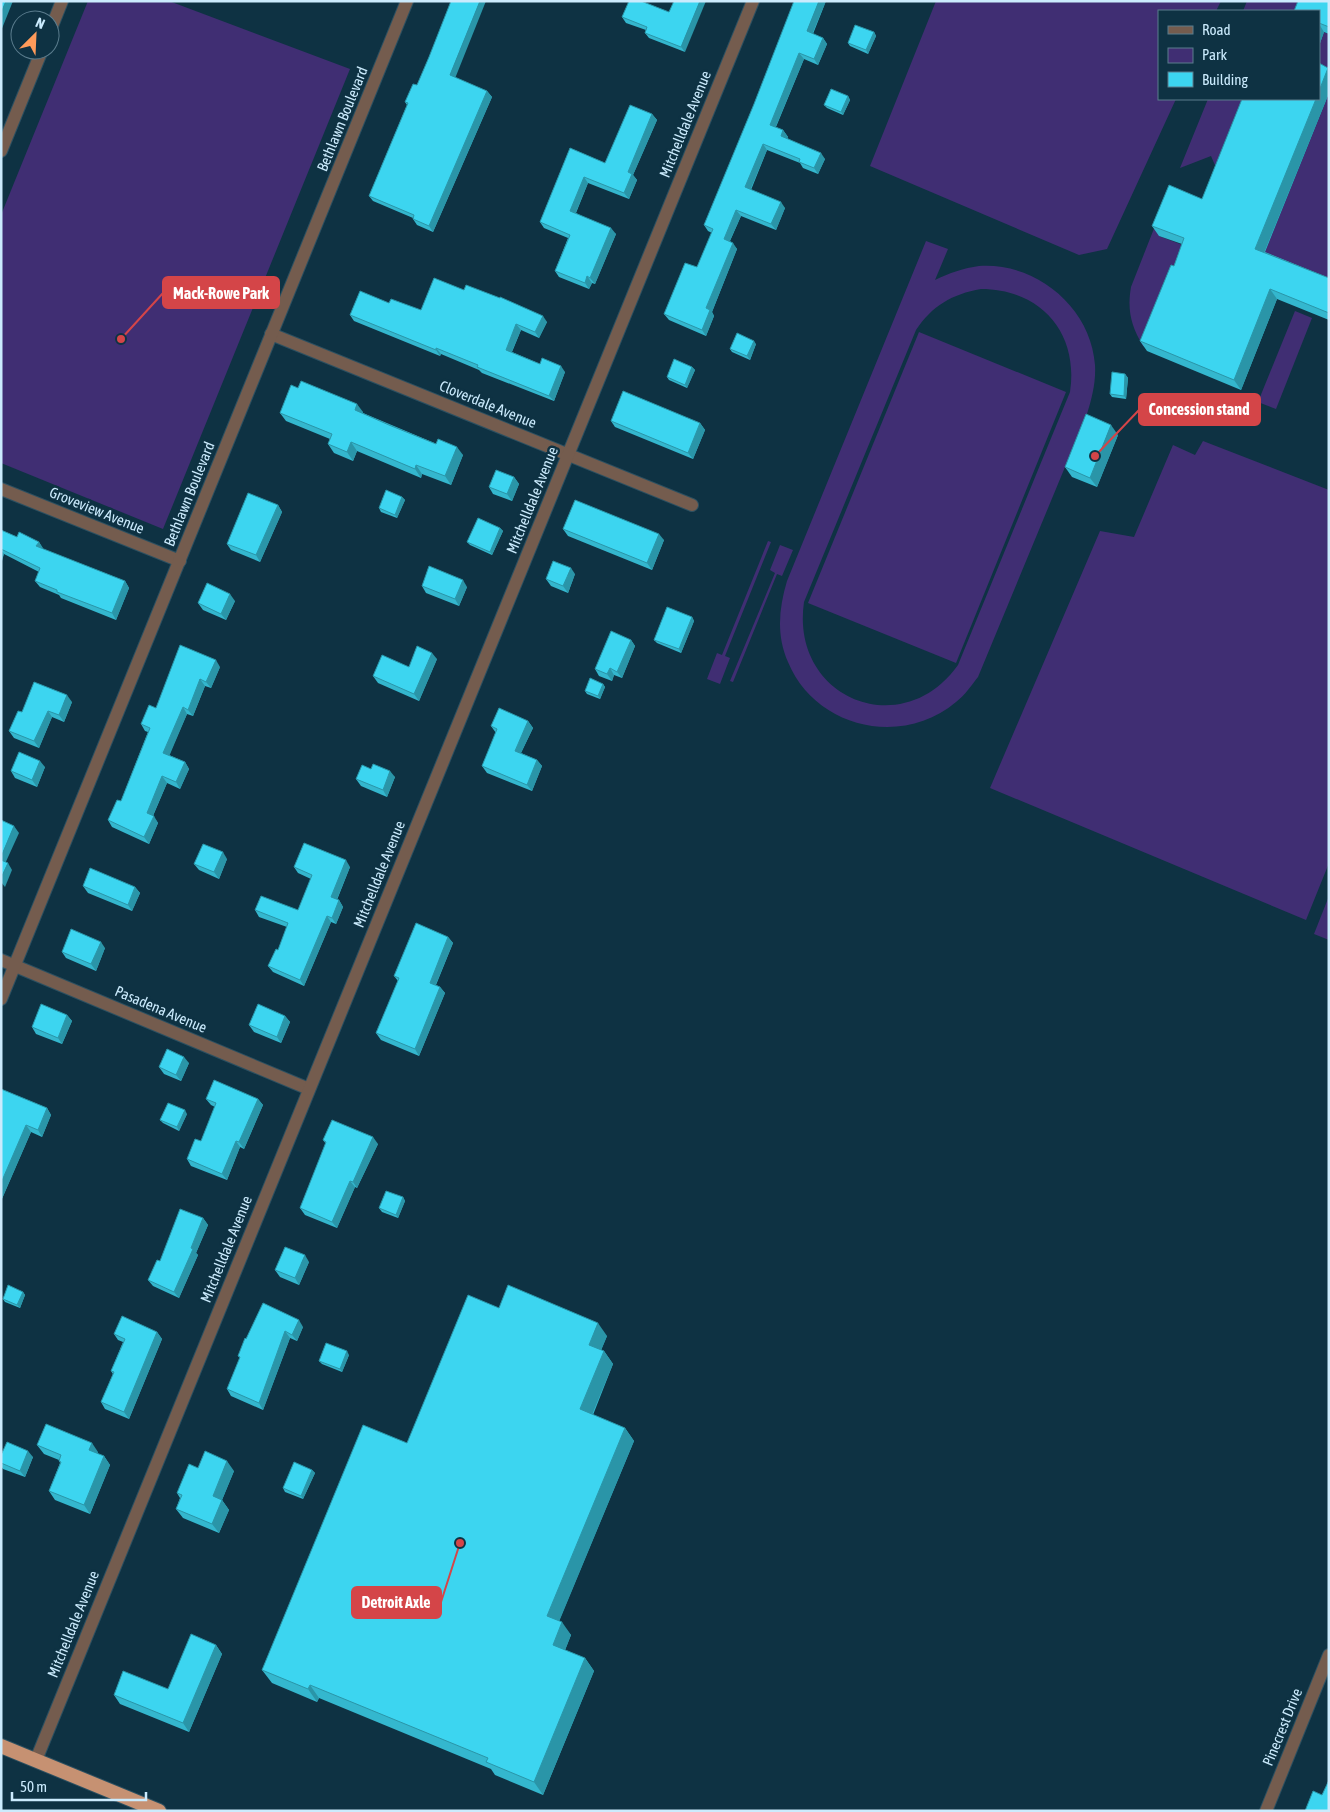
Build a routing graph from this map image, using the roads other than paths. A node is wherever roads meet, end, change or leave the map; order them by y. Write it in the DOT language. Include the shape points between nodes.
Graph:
graph roads {
  1 [pos="407,1"];
  2 [pos="753,1"];
  3 [pos="38,60"];
  4 [pos="1,150"];
  5 [pos="271,334"];
  6 [pos="568,454"];
  7 [pos="1,489"];
  8 [pos="692,505"];
  9 [pos="180,561"];
  10 [pos="1,960"];
  11 [pos="15,965"];
  12 [pos="1,999"];
  13 [pos="309,1089"];
  14 [pos="1329,1655"];
  15 [pos="1,1746"];
  16 [pos="36,1760"];
  17 [pos="159,1811"];
  18 [pos="1266,1811"];
  1 -- 5 [label="street, Bethlawn Boulevard"];
  2 -- 6 [label="street, Mitchelldale Avenue"];
  3 -- 4 [label="street"];
  5 -- 6 [label="street, Cloverdale Avenue"];
  5 -- 9 [label="street, Bethlawn Boulevard"];
  6 -- 8 [label="street, Cloverdale Avenue"];
  6 -- 13 [label="street, Mitchelldale Avenue"];
  7 -- 9 [label="street, Groveview Avenue"];
  9 -- 11 [label="street, Bethlawn Boulevard"];
  10 -- 11 [label="street, Pasadena Avenue"];
  11 -- 12 [label="street, Bethlawn Boulevard"];
  11 -- 13 [label="street, Pasadena Avenue"];
  13 -- 16 [label="street, Mitchelldale Avenue"];
  14 -- 18 [label="street, Pinecrest Drive"];
  15 -- 16 [label="highway"];
  16 -- 17 [label="highway"];
}
